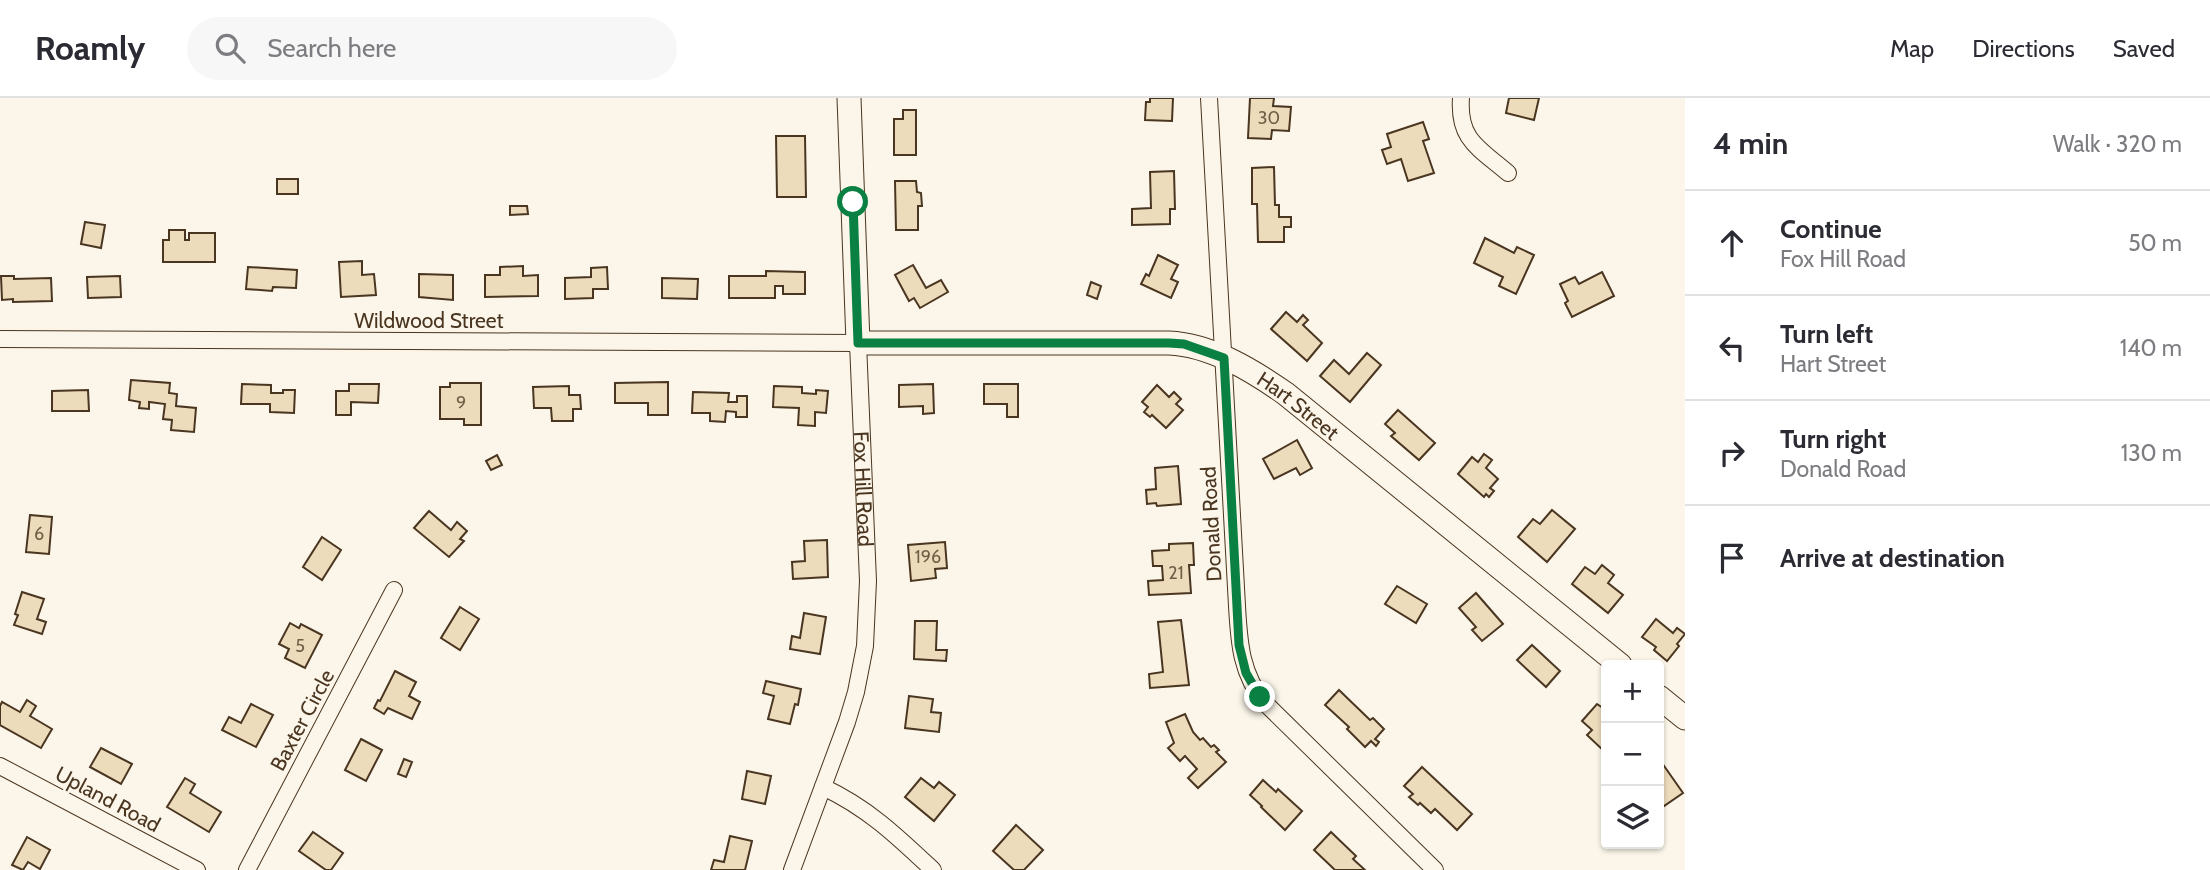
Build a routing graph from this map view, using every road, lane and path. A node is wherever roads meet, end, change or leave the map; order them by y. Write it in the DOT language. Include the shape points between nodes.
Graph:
graph roads {
  1 [pos="849,98"];
  2 [pos="1209,98"];
  3 [pos="1461,98"];
  4 [pos="1508,173"];
  5 [pos="0,339"];
  6 [pos="858,343"];
  7 [pos="1224,358"];
  8 [pos="394,590"];
  9 [pos="1614,660"];
  10 [pos="1664,701"];
  11 [pos="1685,718"];
  12 [pos="0,766"];
  13 [pos="823,787"];
  14 [pos="197,870"];
  15 [pos="247,870"];
  16 [pos="792,870"];
  17 [pos="933,870"];
  18 [pos="1435,870"];
  1 -- 6 [label="street, Fox Hill Road"];
  2 -- 7 [label="street, Donald Road"];
  3 -- 4 [label="street" via="1461,121 1468,138"];
  5 -- 6 [label="street, Wildwood Street"];
  6 -- 7 [label="street, Hart Street" via="1169,343"];
  6 -- 13 [label="street, Fox Hill Road" via="868,581 865,646 856,692"];
  7 -- 9 [label="street, Hart Street" via="1286,394"];
  7 -- 18 [label="street, Donald Road" via="1239,645 1246,673 1266,704"];
  8 -- 15 [label="street, Baxter Circle"];
  10 -- 11 [label="street"];
  12 -- 14 [label="street, Upland Road"];
  13 -- 16 [label="street, Fox Hill Road"];
  13 -- 17 [label="street" via="867,812"];
}
